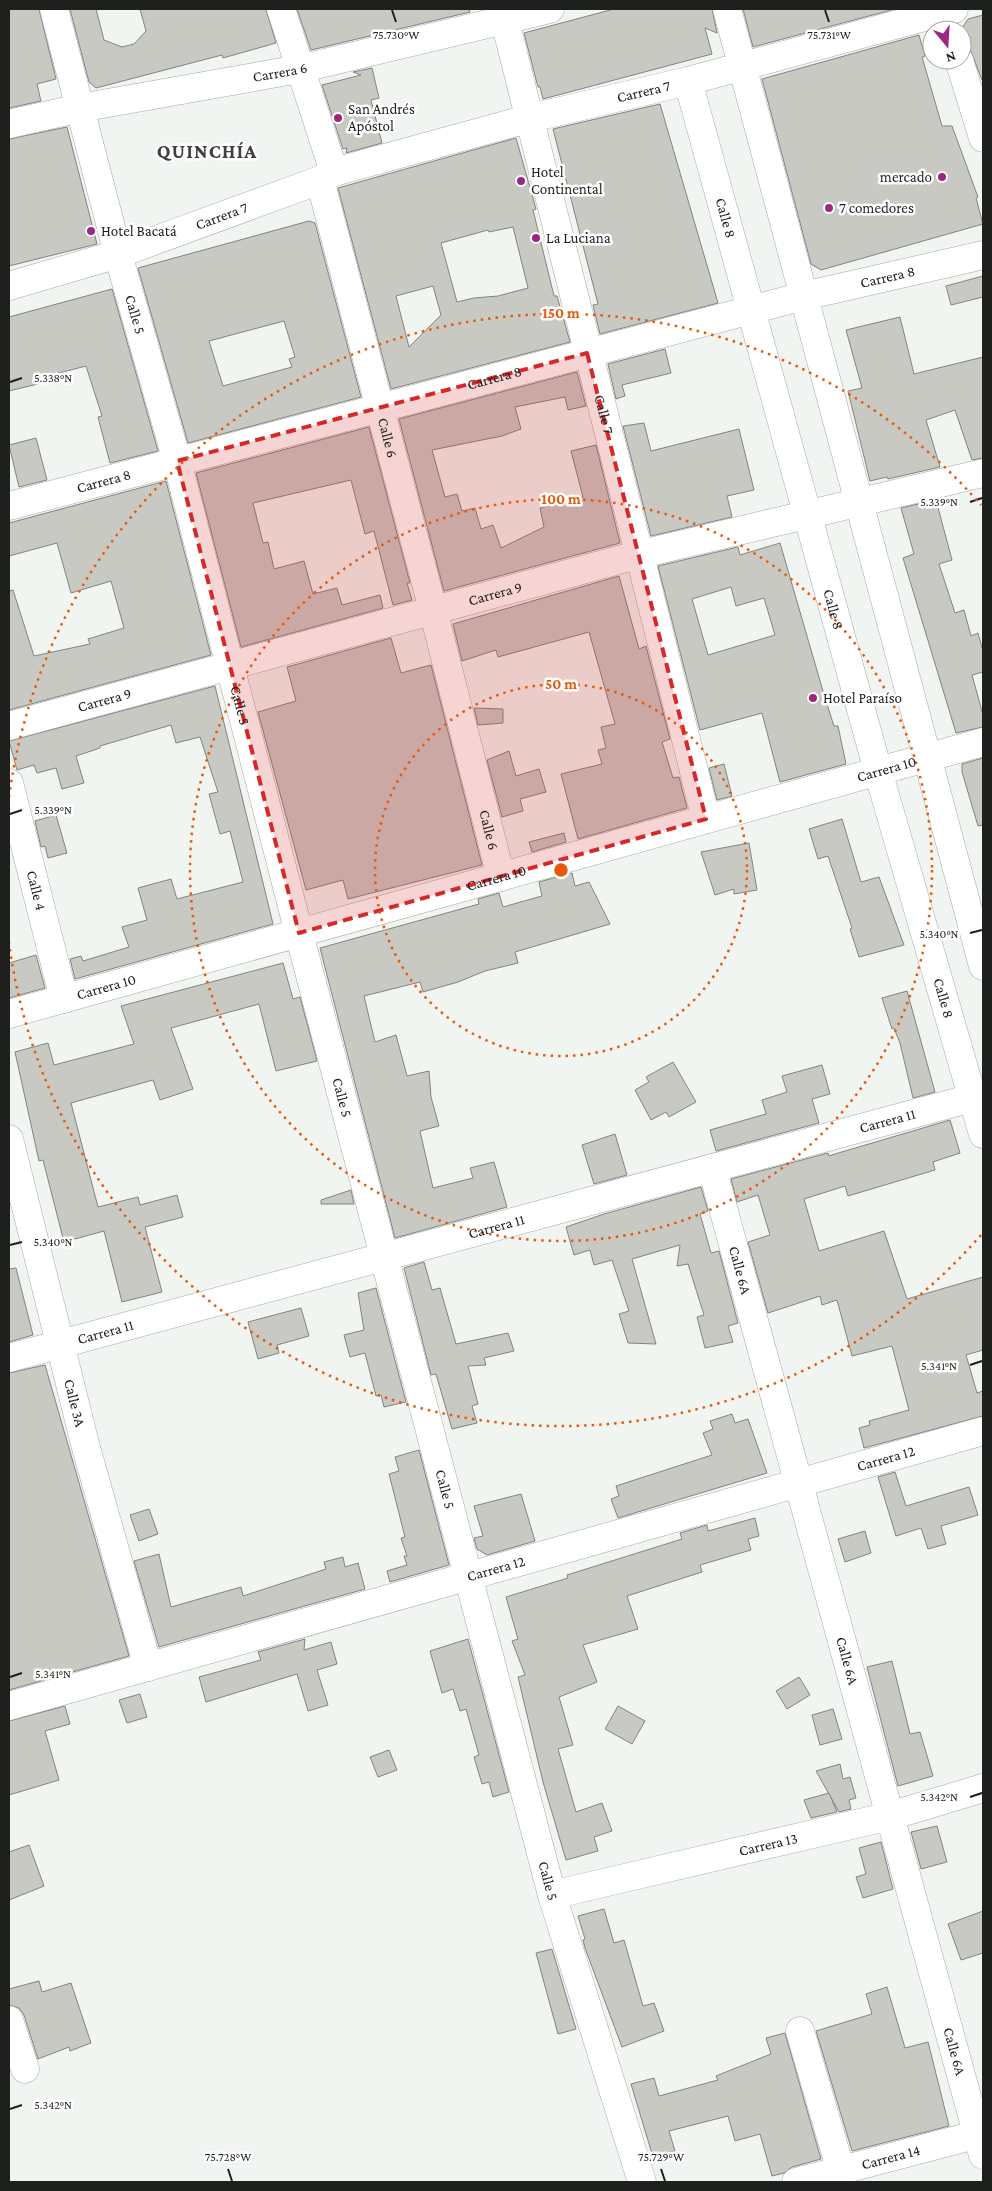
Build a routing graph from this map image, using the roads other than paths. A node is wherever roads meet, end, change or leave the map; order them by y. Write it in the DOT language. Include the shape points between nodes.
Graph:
graph roads {
  1 [pos="54,9"];
  2 [pos="281,9"];
  3 [pos="550,9"];
  4 [pos="727,9"];
  5 [pos="503,15"];
  6 [pos="948,15"];
  7 [pos="742,66"];
  8 [pos="299,69"];
  9 [pos="962,70"];
  10 [pos="688,81"];
  11 [pos="80,108"];
  12 [pos="530,118"];
  13 [pos="9,124"];
  14 [pos="983,138"];
  15 [pos="327,176"];
  16 [pos="118,254"];
  17 [pos="983,255"];
  18 [pos="9,286"];
  19 [pos="804,296"];
  20 [pos="751,310"];
  21 [pos="587,354"];
  22 [pos="381,408"];
  23 [pos="177,461"];
  24 [pos="983,473"];
  25 [pos="860,503"];
  26 [pos="9,506"];
  27 [pos="808,514"];
  28 [pos="637,555"];
  29 [pos="433,610"];
  30 [pos="231,666"];
  31 [pos="9,726"];
  32 [pos="983,742"];
  33 [pos="928,757"];
  34 [pos="878,771"];
  35 [pos="9,783"];
  36 [pos="706,820"];
  37 [pos="501,876"];
  38 [pos="299,933"];
  39 [pos="983,966"];
  40 [pos="64,999"];
  41 [pos="9,1014"];
  42 [pos="978,1096"];
  43 [pos="983,1134"];
  44 [pos="9,1139"];
  45 [pos="712,1168"];
  46 [pos="385,1255"];
  47 [pos="60,1344"];
  48 [pos="9,1358"];
  49 [pos="983,1431"];
  50 [pos="799,1483"];
  51 [pos="468,1575"];
  52 [pos="148,1667"];
  53 [pos="9,1706"];
  54 [pos="983,1788"];
  55 [pos="890,1816"];
  56 [pos="552,1895"];
  57 [pos="9,2020"];
  58 [pos="800,2031"];
  59 [pos="25,2069"];
  60 [pos="981,2141"];
  61 [pos="840,2171"];
  62 [pos="642,2182"];
  63 [pos="796,2182"];
  1 -- 11 [label="street, Calle 5"];
  2 -- 8 [label="street, Calle 6"];
  3 -- 5 [label="street, Carrera 6"];
  4 -- 7 [label="street"];
  5 -- 8 [label="street, Carrera 6"];
  5 -- 12 [label="street, Calle 7"];
  6 -- 7 [label="street, Carrera 7"];
  7 -- 10 [label="street, Carrera 7"];
  7 -- 19 [label="street"];
  8 -- 11 [label="street, Carrera 6"];
  8 -- 15 [label="street, Calle 6"];
  9 -- 14 [label="street"];
  10 -- 12 [label="street, Carrera 7"];
  10 -- 20 [label="street, Calle 8"];
  11 -- 13 [label="street, Carrera 6"];
  11 -- 16 [label="street, Calle 5"];
  12 -- 15 [label="street, Carrera 7"];
  12 -- 21 [label="street, Calle 7"];
  15 -- 16 [label="street, Carrera 7"];
  15 -- 22 [label="street, Calle 6"];
  16 -- 18 [label="street, Carrera 7"];
  16 -- 23 [label="street, Calle 5"];
  17 -- 19 [label="street, Carrera 8"];
  19 -- 20 [label="street, Carrera 8"];
  19 -- 25 [label="street"];
  20 -- 21 [label="street, Carrera 8"];
  20 -- 27 [label="street, Calle 8"];
  21 -- 22 [label="street, Carrera 8"];
  21 -- 28 [label="street, Calle 7"];
  22 -- 23 [label="street, Carrera 8"];
  22 -- 29 [label="street, Calle 6"];
  23 -- 26 [label="street, Carrera 8"];
  23 -- 30 [label="street, Calle 5"];
  24 -- 25 [label="street, Carrera 9"];
  25 -- 27 [label="street, Carrera 9"];
  25 -- 33 [label="street"];
  27 -- 28 [label="street, Carrera 9"];
  27 -- 34 [label="street, Calle 8"];
  28 -- 29 [label="street, Carrera 9"];
  28 -- 36 [label="street, Calle 7"];
  29 -- 30 [label="street, Carrera 9"];
  29 -- 37 [label="street, Calle 6"];
  30 -- 31 [label="street, Carrera 9"];
  30 -- 38 [label="street, Calle 5"];
  32 -- 33 [label="street, Carrera 10"];
  33 -- 34 [label="street, Carrera 10"];
  33 -- 39 [label="street"];
  34 -- 36 [label="street, Carrera 10"];
  34 -- 42 [label="street, Calle 8"];
  35 -- 40 [label="street, Calle 4"];
  36 -- 37 [label="street, Carrera 10"];
  37 -- 38 [label="street, Carrera 10"];
  38 -- 40 [label="street, Carrera 10"];
  38 -- 46 [label="street, Calle 5"];
  40 -- 41 [label="street, Carrera 10"];
  42 -- 43 [label="street, Calle 8"];
  42 -- 45 [label="street, Carrera 11"];
  44 -- 47 [label="street, Calle 3A"];
  45 -- 46 [label="street, Carrera 11"];
  45 -- 50 [label="street, Calle 6A"];
  46 -- 47 [label="street, Carrera 11"];
  46 -- 51 [label="street, Calle 5"];
  47 -- 48 [label="street, Carrera 11"];
  47 -- 52 [label="street, Calle 3A"];
  49 -- 50 [label="street, Carrera 12"];
  50 -- 51 [label="street, Carrera 12"];
  50 -- 55 [label="street, Calle 6A"];
  51 -- 52 [label="street, Carrera 12"];
  51 -- 56 [label="street, Calle 5"];
  52 -- 53 [label="street, Carrera 12"];
  54 -- 55 [label="street, Carrera 13"];
  55 -- 56 [label="street, Carrera 13"];
  55 -- 60 [label="street, Calle 6A"];
  56 -- 62 [label="street, Calle 5"];
  57 -- 59 [label="street"];
  58 -- 61 [label="street"];
  60 -- 61 [label="street, Carrera 14"];
  61 -- 63 [label="street, Carrera 14"];
}
